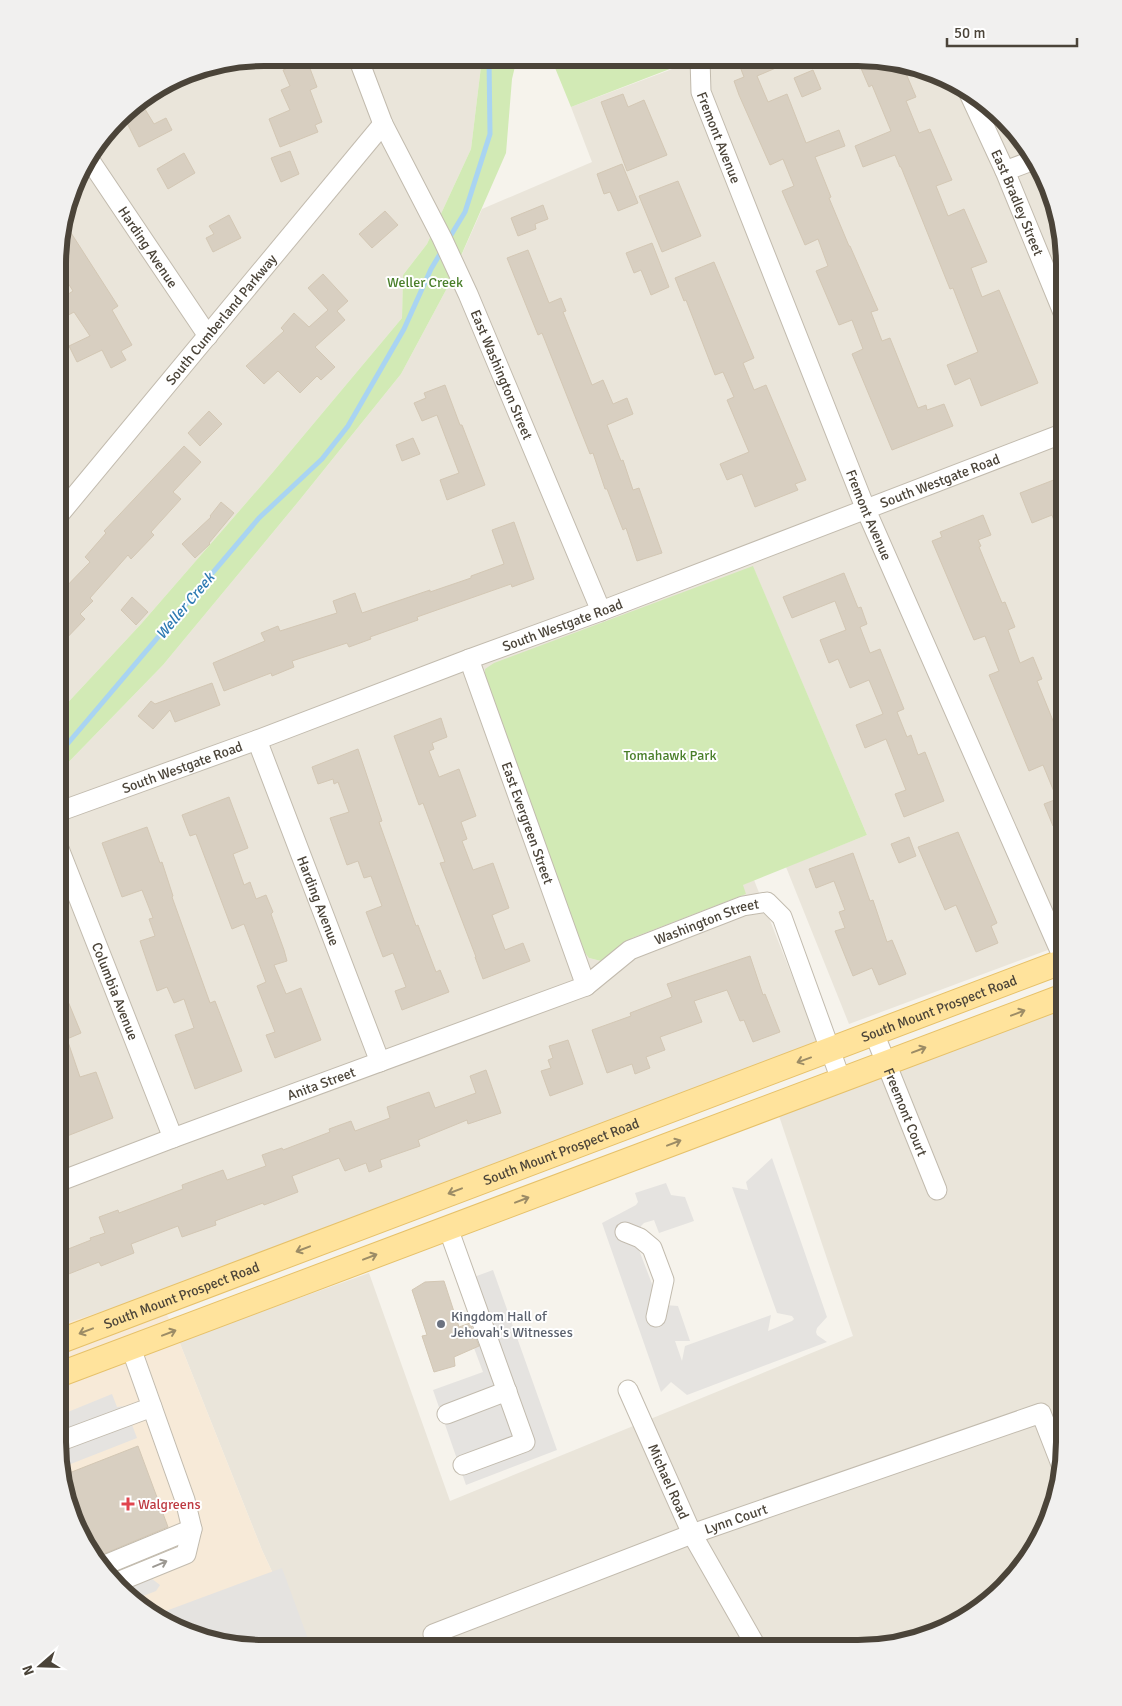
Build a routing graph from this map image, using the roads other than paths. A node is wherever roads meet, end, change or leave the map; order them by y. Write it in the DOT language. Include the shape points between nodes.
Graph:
graph roads {
  1 [pos="361,66"];
  2 [pos="700,66"];
  3 [pos="974,104"];
  4 [pos="383,124"];
  5 [pos="1027,162"];
  6 [pos="93,165"];
  7 [pos="1005,171"];
  8 [pos="1056,295"];
  9 [pos="208,336"];
  10 [pos="1056,436"];
  11 [pos="66,507"];
  12 [pos="866,510"];
  13 [pos="601,611"];
  14 [pos="469,659"];
  15 [pos="257,740"];
  16 [pos="66,809"];
  17 [pos="66,866"];
  18 [pos="1056,943"];
  19 [pos="1056,964"];
  20 [pos="586,986"];
  21 [pos="1056,999"];
  22 [pos="874,1033"];
  23 [pos="831,1050"];
  24 [pos="380,1062"];
  25 [pos="886,1063"];
  26 [pos="841,1080"];
  27 [pos="172,1138"];
  28 [pos="66,1179"];
  29 [pos="938,1190"];
  30 [pos="448,1228"];
  31 [pos="625,1232"];
  32 [pos="656,1317"];
  33 [pos="66,1339"];
  34 [pos="131,1348"];
  35 [pos="66,1372"];
  36 [pos="628,1390"];
  37 [pos="507,1391"];
  38 [pos="152,1406"];
  39 [pos="446,1414"];
  40 [pos="66,1439"];
  41 [pos="1055,1450"];
  42 [pos="463,1464"];
  43 [pos="192,1529"];
  44 [pos="692,1534"];
  45 [pos="108,1564"];
  46 [pos="122,1580"];
  47 [pos="433,1634"];
  48 [pos="752,1640"];
  1 -- 4 [label="street, East Washington Street"];
  2 -- 12 [label="street, Fremont Avenue" via="700,92"];
  3 -- 7 [label="street, East Bradley Street"];
  4 -- 9 [label="street, South Cumberland Parkway"];
  4 -- 13 [label="street, East Washington Street" via="468,294"];
  5 -- 7 [label="street"];
  6 -- 9 [label="street, Harding Avenue"];
  7 -- 8 [label="street, East Bradley Street"];
  9 -- 11 [label="street, South Cumberland Parkway"];
  10 -- 12 [label="street, South Westgate Road"];
  12 -- 13 [label="street, South Westgate Road"];
  12 -- 18 [label="street, Fremont Avenue"];
  13 -- 14 [label="street, South Westgate Road"];
  14 -- 15 [label="street, South Westgate Road"];
  14 -- 20 [label="street, East Evergreen Street"];
  15 -- 16 [label="street, South Westgate Road"];
  15 -- 24 [label="street, Harding Avenue"];
  17 -- 27 [label="street, Columbia Avenue"];
  19 -- 22 [label="main road, South Mount Prospect Road"];
  20 -- 23 [label="street, Washington Street" via="630,950 743,906 768,902 782,917"];
  20 -- 24 [label="street, Anita Street"];
  25 -- 21 [label="main road, one-way"];
  22 -- 23 [label="main road, South Mount Prospect Road"];
  22 -- 25 [label="street, Freemont Court"];
  23 -- 26 [label="street, Washington Street"];
  23 -- 33 [label="main road, South Mount Prospect Road, one-way"];
  24 -- 27 [label="street, Anita Street"];
  25 -- 26 [label="main road"];
  25 -- 29 [label="street, Freemont Court"];
  30 -- 26 [label="main road, one-way"];
  27 -- 28 [label="street, Anita Street"];
  34 -- 30 [label="main road, one-way"];
  30 -- 37 [label="street"];
  31 -- 32 [label="street" via="652,1248 664,1280"];
  34 -- 35 [label="main road"];
  34 -- 38 [label="street"];
  36 -- 44 [label="street, Michael Road"];
  37 -- 39 [label="street"];
  37 -- 42 [label="street" via="525,1442"];
  38 -- 40 [label="street"];
  38 -- 43 [label="street"];
  41 -- 44 [label="street, Lynn Court" via="1041,1413"];
  43 -- 45 [label="street"];
  46 -- 43 [label="street, one-way" via="186,1554"];
  44 -- 47 [label="street, Lynn Court"];
  44 -- 48 [label="street, Michael Road"];
}
